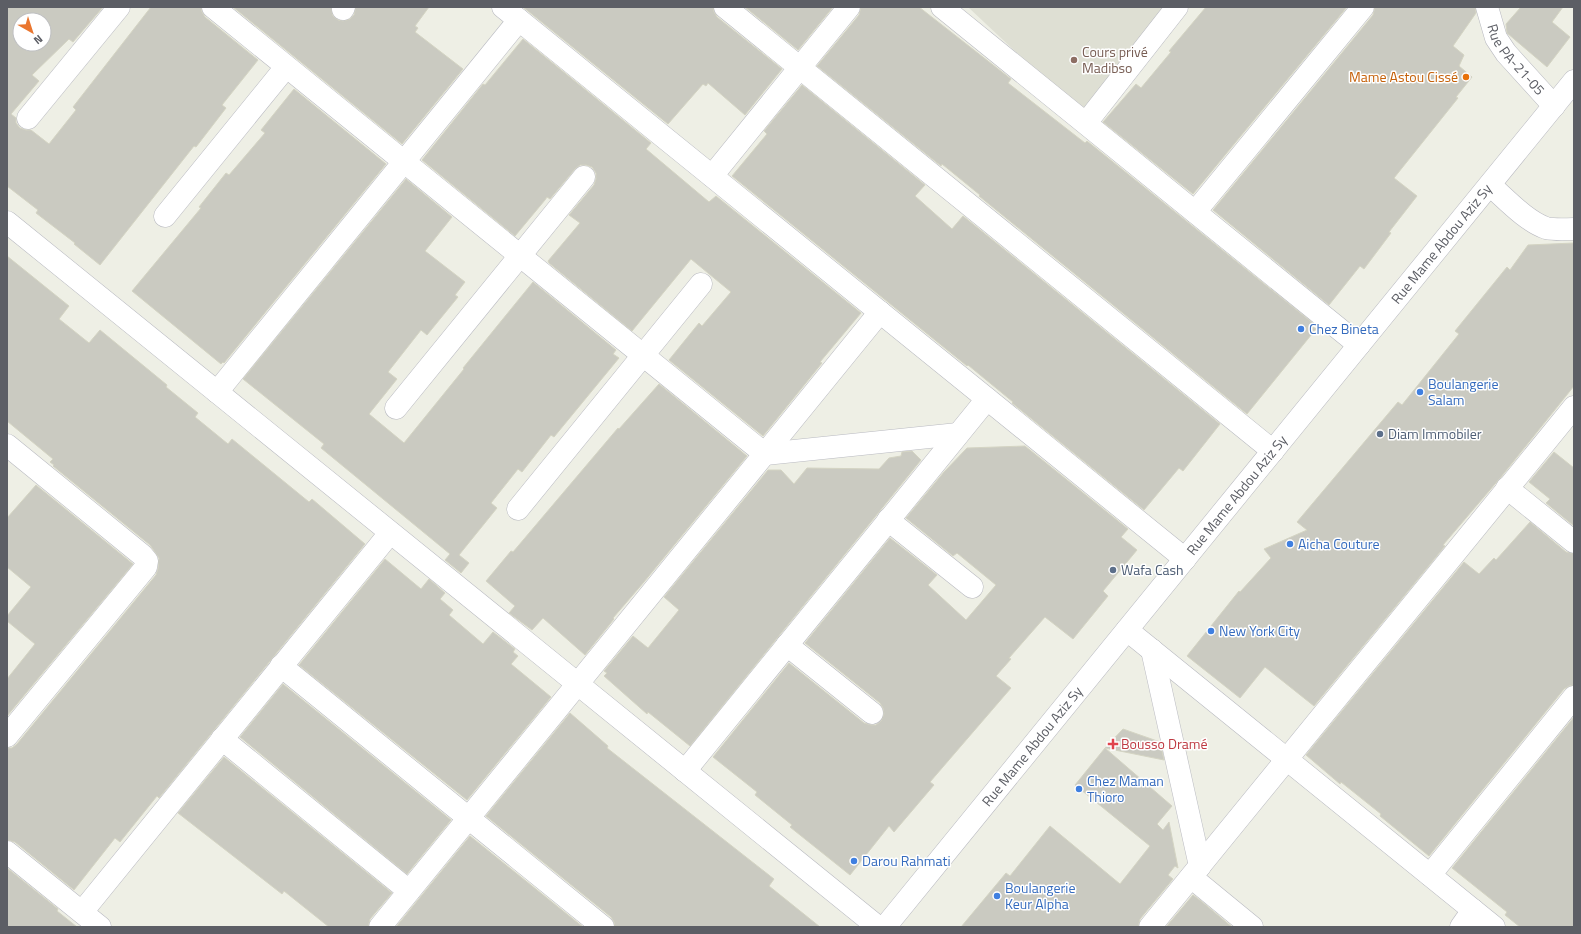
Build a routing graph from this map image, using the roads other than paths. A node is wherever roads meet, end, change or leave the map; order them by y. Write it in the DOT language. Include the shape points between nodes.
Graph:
graph roads {
  1 [pos="119,7"];
  2 [pos="213,7"];
  3 [pos="725,7"];
  4 [pos="849,7"];
  5 [pos="942,7"];
  6 [pos="1177,7"];
  7 [pos="1363,7"];
  8 [pos="1487,7"];
  9 [pos="511,14"];
  10 [pos="286,67"];
  11 [pos="800,68"];
  12 [pos="1574,81"];
  13 [pos="1554,106"];
  14 [pos="28,118"];
  15 [pos="1086,123"];
  16 [pos="404,162"];
  17 [pos="712,176"];
  18 [pos="584,177"];
  19 [pos="1490,185"];
  20 [pos="1195,212"];
  21 [pos="165,216"];
  22 [pos="1574,229"];
  23 [pos="11,233"];
  24 [pos="520,256"];
  25 [pos="701,284"];
  26 [pos="880,312"];
  27 [pos="1359,345"];
  28 [pos="643,356"];
  29 [pos="217,392"];
  30 [pos="987,399"];
  31 [pos="1574,407"];
  32 [pos="396,408"];
  33 [pos="958,434"];
  34 [pos="1273,451"];
  35 [pos="9,452"];
  36 [pos="765,454"];
  37 [pos="1508,488"];
  38 [pos="518,509"];
  39 [pos="888,520"];
  40 [pos="390,533"];
  41 [pos="1574,542"];
  42 [pos="1184,559"];
  43 [pos="972,588"];
  44 [pos="1127,630"];
  45 [pos="787,645"];
  46 [pos="1152,650"];
  47 [pos="281,666"];
  48 [pos="577,684"];
  49 [pos="1574,697"];
  50 [pos="872,713"];
  51 [pos="7,736"];
  52 [pos="222,739"];
  53 [pos="1287,759"];
  54 [pos="685,771"];
  55 [pos="469,818"];
  56 [pos="7,852"];
  57 [pos="1195,872"];
  58 [pos="1430,875"];
  59 [pos="409,891"];
  60 [pos="82,912"];
  61 [pos="1467,919"];
  62 [pos="100,927"];
  63 [pos="380,927"];
  64 [pos="603,927"];
  65 [pos="878,927"];
  66 [pos="885,927"];
  67 [pos="1150,927"];
  68 [pos="1252,927"];
  69 [pos="1494,927"];
  1 -- 14 [label="street"];
  2 -- 10 [label="street"];
  3 -- 11 [label="street"];
  4 -- 11 [label="street"];
  5 -- 15 [label="street"];
  6 -- 15 [label="street"];
  7 -- 20 [label="street"];
  8 -- 13 [label="street, Rue PA-21-05" via="1496,38 1502,48"];
  9 -- 16 [label="street"];
  9 -- 17 [label="street"];
  10 -- 16 [label="street"];
  10 -- 21 [label="street"];
  11 -- 17 [label="street"];
  11 -- 34 [label="street"];
  12 -- 13 [label="street, Rue Mame Abdou Aziz Sy"];
  13 -- 19 [label="street, Rue Mame Abdou Aziz Sy"];
  15 -- 20 [label="street"];
  16 -- 24 [label="street"];
  16 -- 29 [label="street"];
  17 -- 26 [label="street"];
  18 -- 24 [label="street"];
  19 -- 22 [label="street" via="1530,220 1546,228"];
  19 -- 27 [label="street, Rue Mame Abdou Aziz Sy"];
  20 -- 27 [label="street"];
  23 -- 29 [label="street"];
  24 -- 28 [label="street"];
  24 -- 32 [label="street"];
  25 -- 28 [label="street"];
  26 -- 30 [label="street"];
  26 -- 36 [label="street"];
  27 -- 34 [label="street, Rue Mame Abdou Aziz Sy"];
  28 -- 36 [label="street"];
  28 -- 38 [label="street"];
  29 -- 40 [label="street"];
  30 -- 33 [label="street"];
  30 -- 42 [label="street"];
  31 -- 37 [label="street"];
  33 -- 36 [label="street"];
  33 -- 39 [label="street"];
  34 -- 42 [label="street, Rue Mame Abdou Aziz Sy"];
  35 -- 51 [label="street" via="147,561 146,567"];
  36 -- 48 [label="street"];
  37 -- 41 [label="street"];
  37 -- 53 [label="street"];
  39 -- 43 [label="street"];
  39 -- 45 [label="street"];
  40 -- 47 [label="street"];
  40 -- 48 [label="street"];
  42 -- 44 [label="street, Rue Mame Abdou Aziz Sy"];
  44 -- 46 [label="street"];
  44 -- 66 [label="street, Rue Mame Abdou Aziz Sy"];
  45 -- 50 [label="street"];
  45 -- 54 [label="street"];
  46 -- 53 [label="street"];
  46 -- 57 [label="street"];
  47 -- 52 [label="street"];
  47 -- 55 [label="street"];
  48 -- 54 [label="street"];
  48 -- 55 [label="street"];
  49 -- 58 [label="street"];
  52 -- 59 [label="street"];
  52 -- 60 [label="street"];
  53 -- 57 [label="street"];
  53 -- 58 [label="street"];
  54 -- 65 [label="street"];
  55 -- 59 [label="street"];
  55 -- 64 [label="street"];
  56 -- 60 [label="street"];
  57 -- 67 [label="street"];
  57 -- 68 [label="street"];
  58 -- 61 [label="street"];
  59 -- 63 [label="street"];
  60 -- 62 [label="street"];
  61 -- 69 [label="street"];
}
